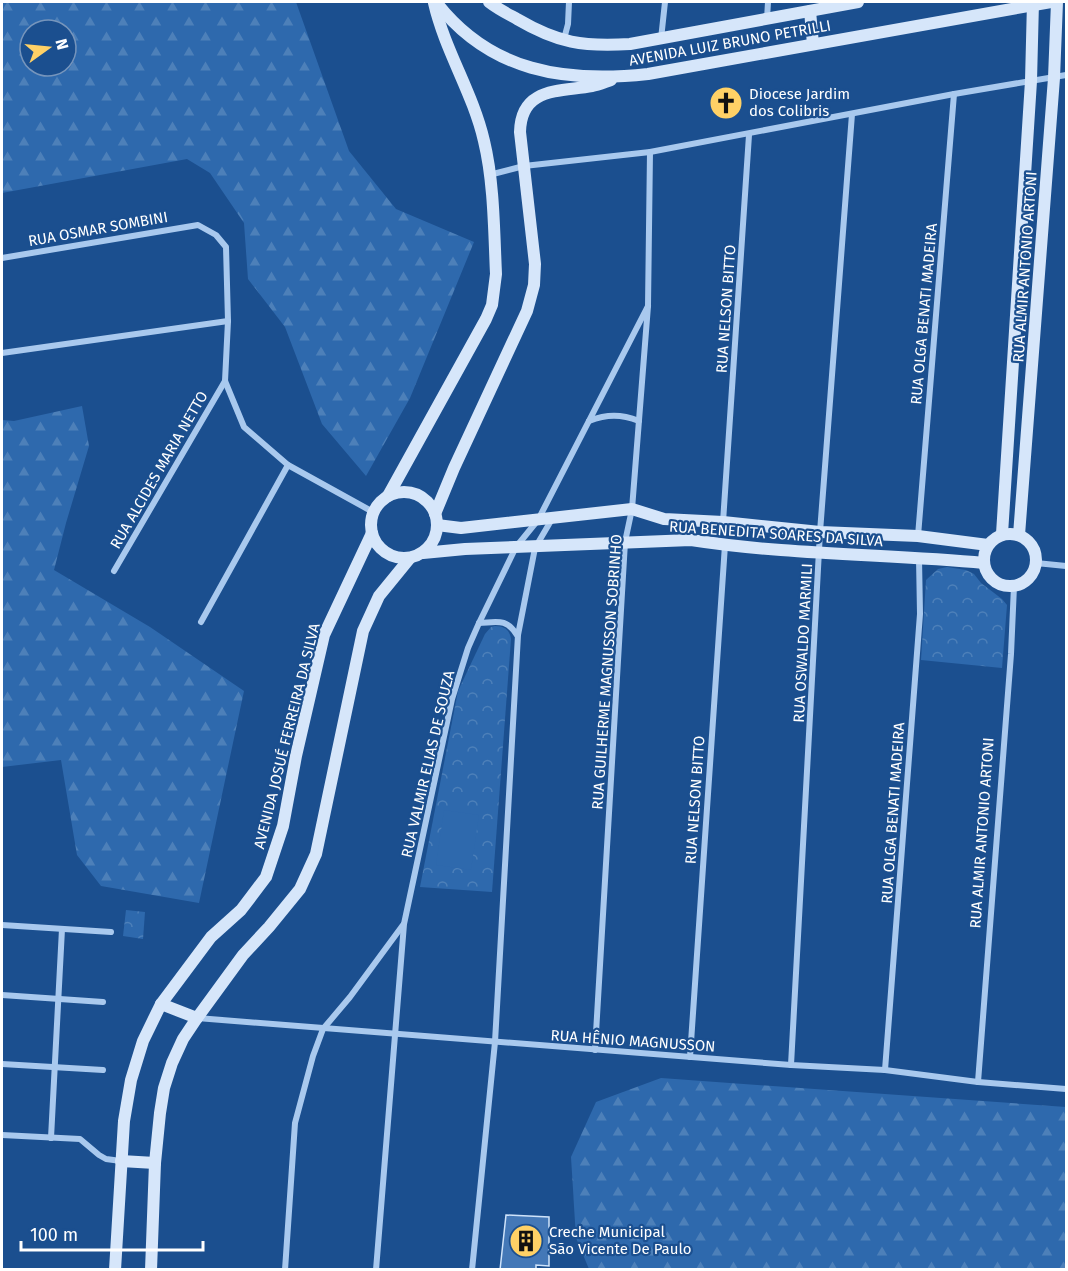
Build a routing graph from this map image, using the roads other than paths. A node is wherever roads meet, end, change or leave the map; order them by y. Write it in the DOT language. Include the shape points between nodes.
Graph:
graph roads {
  1 [pos="435,2"];
  2 [pos="489,2"];
  3 [pos="569,2"];
  4 [pos="665,2"];
  5 [pos="768,2"];
  6 [pos="858,2"];
  7 [pos="1051,2"];
  8 [pos="1057,2"];
  9 [pos="1033,3"];
  10 [pos="810,11"];
  11 [pos="767,19"];
  12 [pos="661,39"];
  13 [pos="563,41"];
  14 [pos="813,44"];
  15 [pos="617,77"];
  16 [pos="1060,77"];
  17 [pos="1031,81"];
  18 [pos="954,94"];
  19 [pos="852,114"];
  20 [pos="749,135"];
  21 [pos="650,152"];
  22 [pos="524,166"];
  23 [pos="489,175"];
  24 [pos="2,258"];
  25 [pos="648,306"];
  26 [pos="228,321"];
  27 [pos="2,353"];
  28 [pos="225,381"];
  29 [pos="589,421"];
  30 [pos="639,421"];
  31 [pos="288,465"];
  32 [pos="388,496"];
  33 [pos="632,509"];
  34 [pos="373,512"];
  35 [pos="436,519"];
  36 [pos="552,519"];
  37 [pos="538,520"];
  38 [pos="723,522"];
  39 [pos="820,531"];
  40 [pos="372,533"];
  41 [pos="1002,534"];
  42 [pos="1019,535"];
  43 [pos="918,536"];
  44 [pos="625,542"];
  45 [pos="988,544"];
  46 [pos="724,545"];
  47 [pos="516,547"];
  48 [pos="535,548"];
  49 [pos="423,553"];
  50 [pos="820,553"];
  51 [pos="919,557"];
  52 [pos="410,558"];
  53 [pos="984,563"];
  54 [pos="1036,563"];
  55 [pos="1066,566"];
  56 [pos="114,571"];
  57 [pos="1014,586"];
  58 [pos="201,622"];
  59 [pos="479,623"];
  60 [pos="518,635"];
  61 [pos="404,924"];
  62 [pos="2,925"];
  63 [pos="62,929"];
  64 [pos="111,932"];
  65 [pos="2,995"];
  66 [pos="59,998"];
  67 [pos="104,1002"];
  68 [pos="162,1004"];
  69 [pos="197,1018"];
  70 [pos="323,1029"];
  71 [pos="396,1034"];
  72 [pos="495,1042"];
  73 [pos="595,1050"];
  74 [pos="690,1057"];
  75 [pos="2,1064"];
  76 [pos="791,1065"];
  77 [pos="55,1067"];
  78 [pos="103,1070"];
  79 [pos="885,1070"];
  80 [pos="978,1082"];
  81 [pos="1066,1089"];
  82 [pos="2,1135"];
  83 [pos="51,1138"];
  84 [pos="121,1161"];
  85 [pos="155,1162"];
  86 [pos="115,1269"];
  87 [pos="151,1269"];
  88 [pos="285,1269"];
  89 [pos="376,1269"];
  90 [pos="472,1269"];
  1 -- 15 [label="main road, AVENIDA LUIZ BRUNO PETRILLI" via="463,31 516,64 546,73"];
  1 -- 23 [label="main road" via="484,141"];
  2 -- 13 [label="main road, AVENIDA LUIZ BRUNO PETRILLI"];
  3 -- 13 [label="street"];
  4 -- 12 [label="street"];
  5 -- 11 [label="street"];
  6 -- 10 [label="main road, AVENIDA LUIZ BRUNO PETRILLI"];
  7 -- 9 [label="main road, AVENIDA LUIZ BRUNO PETRILLI"];
  8 -- 16 [label="main road, RUA ALMIR ANTONIO ARTONI"];
  9 -- 14 [label="main road, AVENIDA LUIZ BRUNO PETRILLI"];
  9 -- 17 [label="main road, RUA ALMIR ANTONIO ARTONI"];
  10 -- 11 [label="main road, AVENIDA LUIZ BRUNO PETRILLI"];
  10 -- 14 [label="main road"];
  11 -- 12 [label="main road, AVENIDA LUIZ BRUNO PETRILLI"];
  12 -- 13 [label="main road, AVENIDA LUIZ BRUNO PETRILLI" via="598,46"];
  14 -- 15 [label="main road, AVENIDA LUIZ BRUNO PETRILLI"];
  15 -- 22 [label="main road" via="594,86 552,91 534,99 520,123"];
  16 -- 17 [label="street"];
  16 -- 42 [label="main road, RUA ALMIR ANTONIO ARTONI"];
  17 -- 18 [label="street"];
  17 -- 41 [label="main road, RUA ALMIR ANTONIO ARTONI"];
  18 -- 19 [label="street"];
  18 -- 43 [label="street, RUA OLGA BENATI MADEIRA"];
  19 -- 20 [label="street"];
  19 -- 39 [label="street, RUA OSWALDO MARMILI"];
  20 -- 21 [label="street"];
  20 -- 38 [label="street, RUA NELSON BITTO"];
  21 -- 22 [label="street"];
  21 -- 25 [label="street, RUA GUILHERME MAGNUSSON SOBRINHO"];
  22 -- 23 [label="street"];
  22 -- 35 [label="main road" via="534,285 527,310 454,468"];
  23 -- 32 [label="main road" via="496,274 492,305"];
  24 -- 26 [label="street, RUA OSMAR SOMBINI" via="198,225 216,235 226,247"];
  25 -- 29 [label="street, RUA VALMIR ELIAS DE SOUZA"];
  25 -- 30 [label="street, RUA GUILHERME MAGNUSSON SOBRINHO"];
  26 -- 27 [label="street"];
  26 -- 28 [label="street"];
  28 -- 31 [label="street" via="244,427"];
  28 -- 56 [label="street, RUA ALCIDES MARIA NETTO"];
  29 -- 30 [label="street" via="612,415"];
  29 -- 37 [label="street, RUA VALMIR ELIAS DE SOUZA"];
  30 -- 33 [label="street, RUA GUILHERME MAGNUSSON SOBRINHO"];
  31 -- 34 [label="street"];
  31 -- 58 [label="street"];
  32 -- 34 [label="main road"];
  32 -- 35 [label="main road" via="410,492 421,496"];
  33 -- 36 [label="main road, RUA BENEDITA SOARES DA SILVA"];
  33 -- 38 [label="main road, RUA BENEDITA SOARES DA SILVA" via="664,519"];
  33 -- 44 [label="street, RUA GUILHERME MAGNUSSON SOBRINHO"];
  34 -- 40 [label="main road"];
  35 -- 37 [label="main road, RUA BENEDITA SOARES DA SILVA" via="461,528"];
  35 -- 49 [label="main road" via="435,536"];
  36 -- 37 [label="main road, RUA BENEDITA SOARES DA SILVA"];
  36 -- 48 [label="street"];
  37 -- 47 [label="street, RUA VALMIR ELIAS DE SOUZA"];
  38 -- 39 [label="main road, RUA BENEDITA SOARES DA SILVA"];
  39 -- 43 [label="main road, RUA BENEDITA SOARES DA SILVA"];
  39 -- 50 [label="street, RUA OSWALDO MARMILI"];
  40 -- 52 [label="main road" via="383,551"];
  40 -- 68 [label="main road, AVENIDA JOSUÉ FERREIRA DA SILVA" via="324,635 283,826 266,877 241,910 211,937"];
  41 -- 42 [label="main road"];
  41 -- 45 [label="main road"];
  42 -- 54 [label="main road" via="1032,546"];
  43 -- 45 [label="main road, RUA BENEDITA SOARES DA SILVA"];
  44 -- 46 [label="main road, RUA BENEDITA SOARES DA SILVA" via="691,540"];
  44 -- 48 [label="main road, RUA BENEDITA SOARES DA SILVA"];
  44 -- 73 [label="street, RUA GUILHERME MAGNUSSON SOBRINHO"];
  45 -- 53 [label="main road"];
  46 -- 50 [label="main road, RUA BENEDITA SOARES DA SILVA"];
  46 -- 74 [label="street, RUA NELSON BITTO"];
  47 -- 48 [label="main road, RUA BENEDITA SOARES DA SILVA"];
  47 -- 49 [label="main road, RUA BENEDITA SOARES DA SILVA"];
  47 -- 59 [label="street, RUA VALMIR ELIAS DE SOUZA"];
  48 -- 60 [label="street"];
  49 -- 52 [label="main road"];
  50 -- 51 [label="main road, RUA BENEDITA SOARES DA SILVA"];
  50 -- 76 [label="street, RUA OSWALDO MARMILI"];
  51 -- 53 [label="main road, RUA BENEDITA SOARES DA SILVA"];
  51 -- 79 [label="street, RUA OLGA BENATI MADEIRA" via="920,614"];
  52 -- 69 [label="main road" via="379,596 363,631 316,854 300,890 243,954"];
  53 -- 57 [label="main road" via="997,584"];
  54 -- 55 [label="street"];
  54 -- 57 [label="main road" via="1029,578"];
  57 -- 80 [label="street, RUA ALMIR ANTONIO ARTONI"];
  59 -- 60 [label="street" via="501,622 510,625"];
  59 -- 61 [label="street, RUA VALMIR ELIAS DE SOUZA" via="452,699"];
  60 -- 72 [label="street"];
  61 -- 70 [label="street"];
  61 -- 71 [label="street, RUA VALMIR ELIAS DE SOUZA"];
  62 -- 63 [label="street"];
  63 -- 64 [label="street"];
  63 -- 66 [label="street"];
  65 -- 66 [label="street"];
  66 -- 67 [label="street"];
  66 -- 77 [label="street"];
  68 -- 69 [label="main road"];
  68 -- 84 [label="main road, AVENIDA JOSUÉ FERREIRA DA SILVA" via="143,1041 131,1080"];
  69 -- 70 [label="street, RUA HÊNIO MAGNUSSON"];
  69 -- 85 [label="main road" via="183,1039 164,1088"];
  70 -- 71 [label="street, RUA HÊNIO MAGNUSSON"];
  70 -- 88 [label="street" via="295,1123"];
  71 -- 72 [label="street, RUA HÊNIO MAGNUSSON"];
  71 -- 89 [label="street, RUA VALMIR ELIAS DE SOUZA"];
  72 -- 73 [label="street, RUA HÊNIO MAGNUSSON"];
  72 -- 90 [label="street"];
  73 -- 74 [label="street, RUA HÊNIO MAGNUSSON"];
  74 -- 76 [label="street, RUA HÊNIO MAGNUSSON"];
  75 -- 77 [label="street"];
  76 -- 79 [label="street, RUA HÊNIO MAGNUSSON"];
  77 -- 78 [label="street"];
  77 -- 83 [label="street"];
  79 -- 80 [label="street, RUA HÊNIO MAGNUSSON"];
  80 -- 81 [label="street, RUA HÊNIO MAGNUSSON"];
  82 -- 83 [label="street"];
  83 -- 84 [label="street" via="80,1139 106,1159"];
  84 -- 85 [label="main road"];
  84 -- 86 [label="main road, AVENIDA JOSUÉ FERREIRA DA SILVA"];
  85 -- 87 [label="main road"];
}
